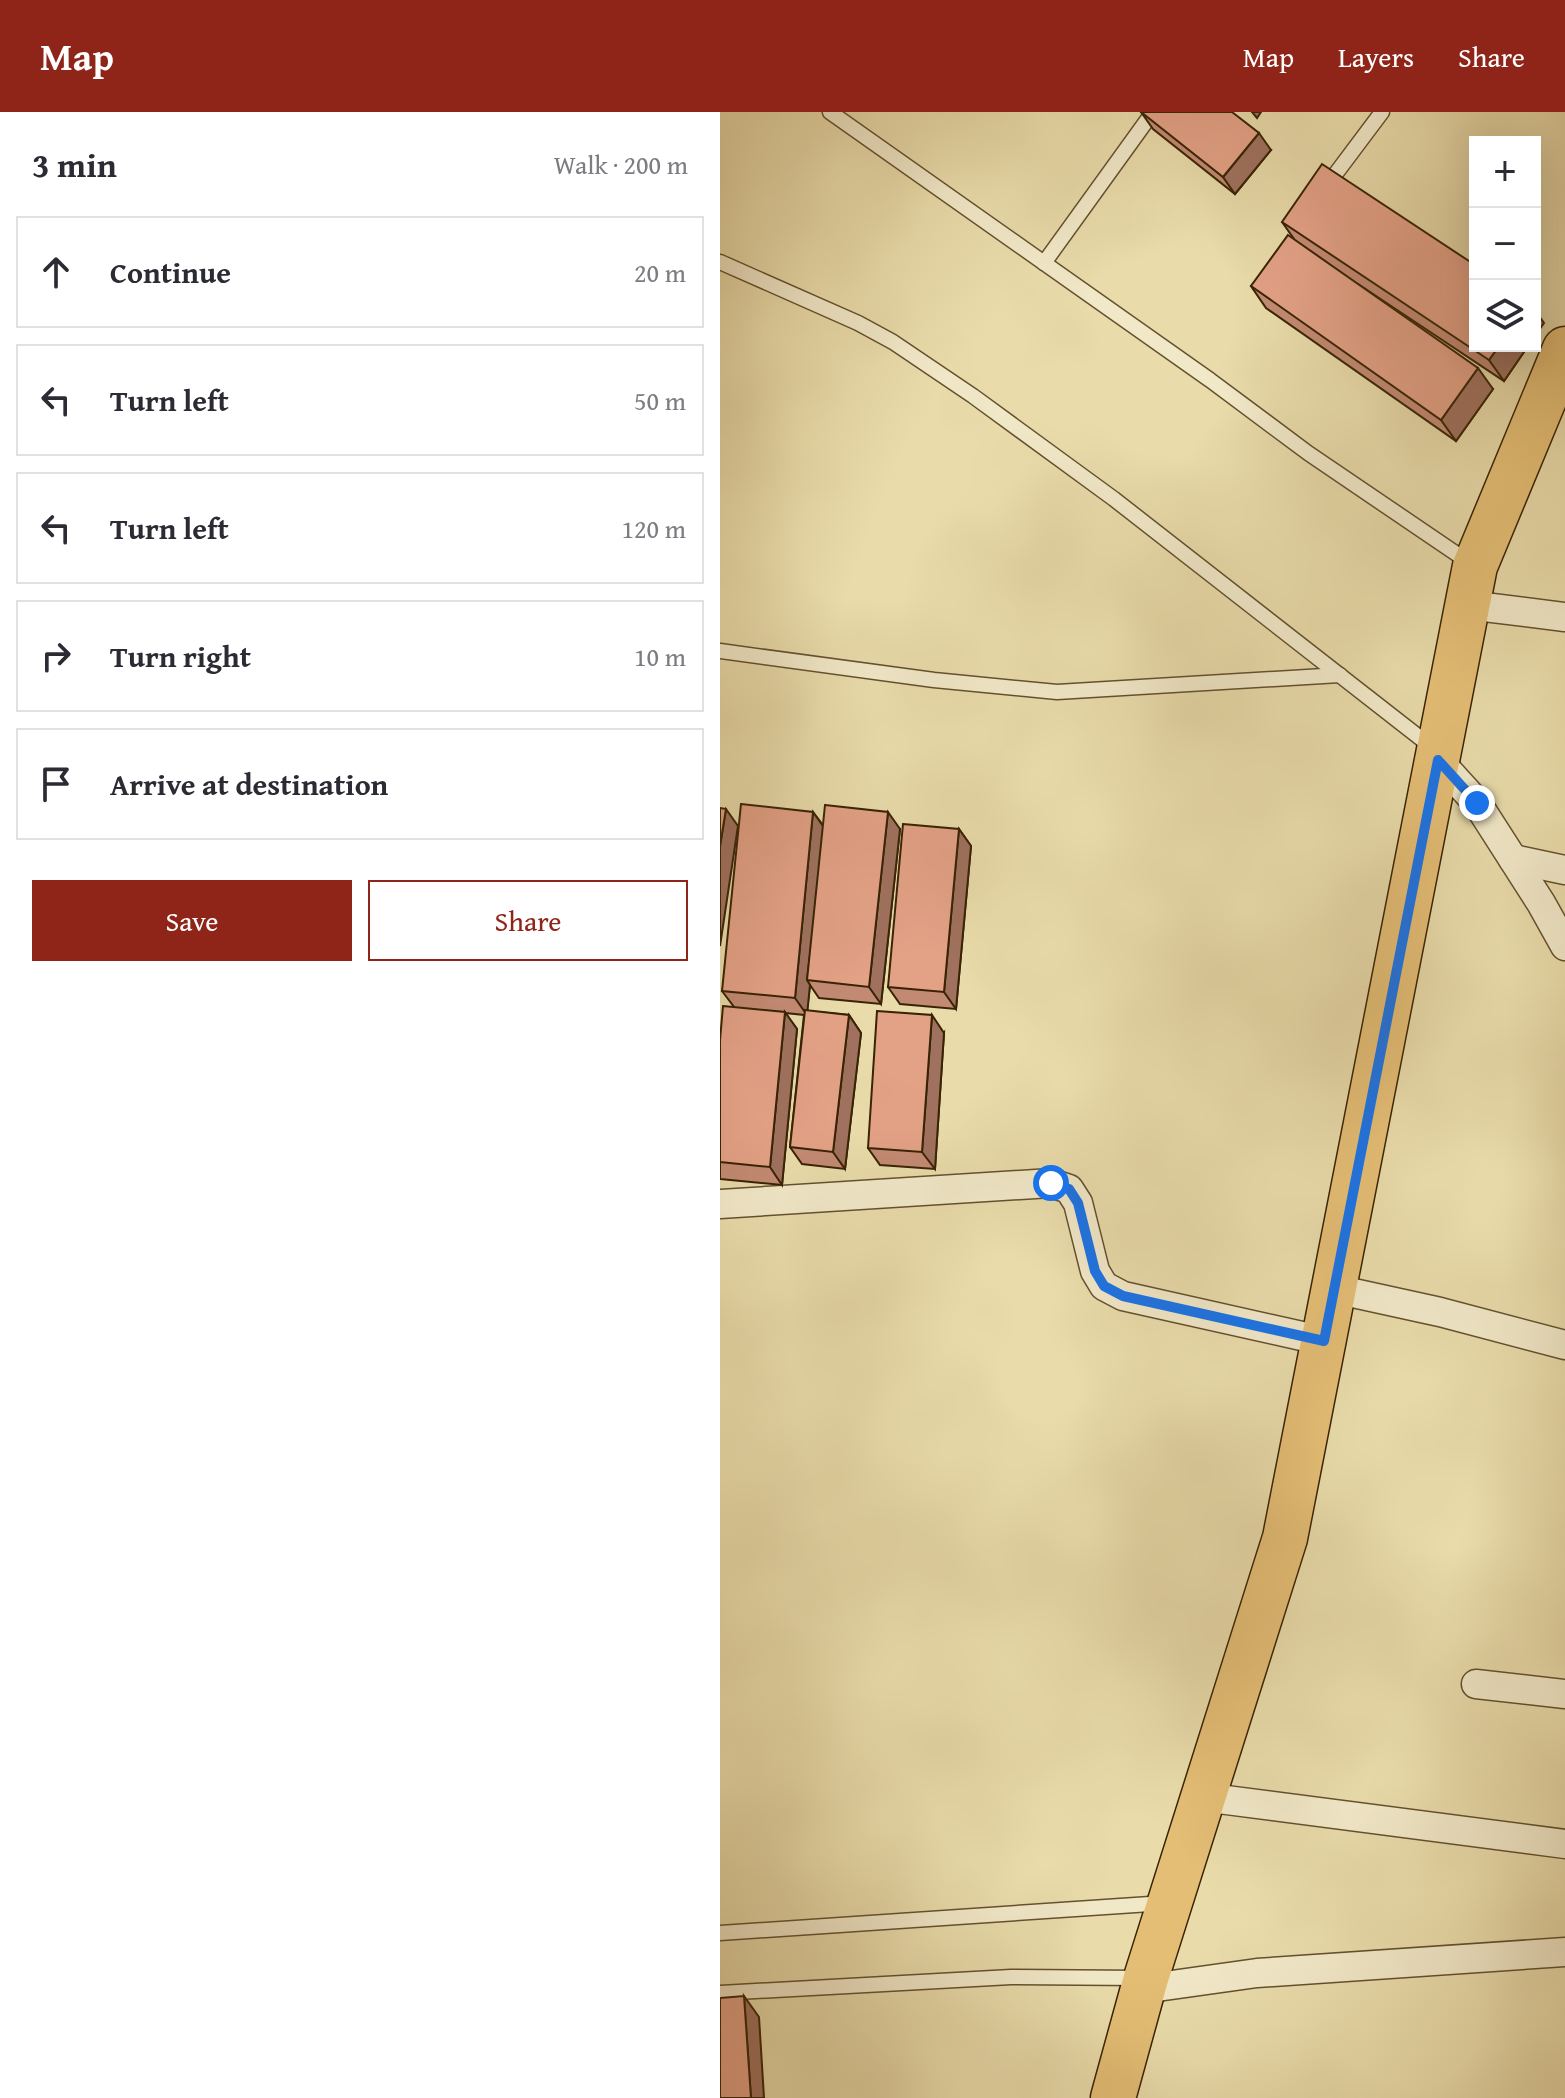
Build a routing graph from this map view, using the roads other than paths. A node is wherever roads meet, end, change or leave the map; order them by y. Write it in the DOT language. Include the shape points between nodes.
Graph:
graph roads {
  1 [pos="830,112"];
  2 [pos="1153,112"];
  3 [pos="1382,112"];
  4 [pos="1315,201"];
  5 [pos="720,262"];
  6 [pos="1044,263"];
  7 [pos="1565,349"];
  8 [pos="1472,586"];
  9 [pos="1565,617"];
  10 [pos="720,651"];
  11 [pos="1340,675"];
  12 [pos="1439,756"];
  13 [pos="1513,859"];
  14 [pos="1565,870"];
  15 [pos="1565,946"];
  16 [pos="720,1204"];
  17 [pos="1335,1289"];
  18 [pos="1324,1341"];
  19 [pos="1565,1345"];
  20 [pos="1476,1684"];
  21 [pos="1565,1694"];
  22 [pos="1203,1797"];
  23 [pos="1565,1844"];
  24 [pos="1169,1903"];
  25 [pos="720,1933"];
  26 [pos="1565,1952"];
  27 [pos="1144,1984"];
  28 [pos="720,1993"];
  29 [pos="1113,2098"];
  1 -- 6 [label="lane"];
  2 -- 6 [label="lane"];
  3 -- 4 [label="lane"];
  5 -- 11 [label="lane" via="893,342 1114,499"];
  6 -- 8 [label="lane" via="1308,453"];
  7 -- 8 [label="main road"];
  8 -- 9 [label="street"];
  8 -- 12 [label="main road"];
  10 -- 11 [label="lane" via="1057,692"];
  11 -- 12 [label="lane"];
  12 -- 13 [label="street"];
  12 -- 17 [label="main road"];
  13 -- 14 [label="street"];
  13 -- 15 [label="street"];
  16 -- 18 [label="street" via="1051,1183 1069,1189 1078,1203 1095,1271 1104,1286 1123,1296"];
  17 -- 18 [label="main road"];
  17 -- 19 [label="street"];
  18 -- 22 [label="main road" via="1285,1538"];
  20 -- 21 [label="street"];
  22 -- 23 [label="street"];
  22 -- 24 [label="main road"];
  24 -- 25 [label="lane"];
  24 -- 27 [label="main road"];
  26 -- 27 [label="street"];
  27 -- 28 [label="lane" via="1011,1977"];
  27 -- 29 [label="main road"];
}
